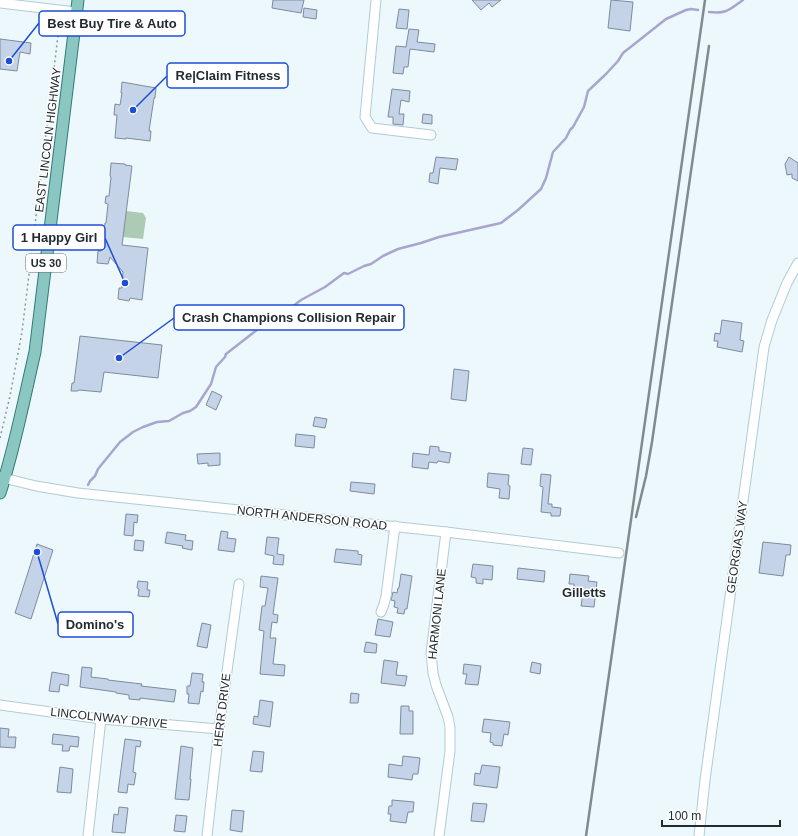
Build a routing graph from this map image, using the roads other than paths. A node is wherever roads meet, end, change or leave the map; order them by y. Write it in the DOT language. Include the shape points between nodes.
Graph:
graph roads {
  1 [pos="78,0"];
  2 [pos="376,0"];
  3 [pos="17,2"];
  4 [pos="0,3"];
  5 [pos="76,12"];
  6 [pos="431,135"];
  7 [pos="798,263"];
  8 [pos="3,478"];
  9 [pos="0,493"];
  10 [pos="395,526"];
  11 [pos="446,532"];
  12 [pos="619,553"];
  13 [pos="239,584"];
  14 [pos="381,612"];
  15 [pos="0,705"];
  16 [pos="101,719"];
  17 [pos="219,729"];
  18 [pos="88,836"];
  19 [pos="207,836"];
  20 [pos="439,836"];
  21 [pos="699,836"];
  1 -- 5 [label="main road, EAST LINCOLN HIGHWAY / US 30"];
  2 -- 6 [label="street" via="365,117 372,128"];
  3 -- 4 [label="street"];
  3 -- 5 [label="street"];
  5 -- 8 [label="main road, EAST LINCOLN HIGHWAY / US 30" via="35,352 27,392"];
  7 -- 21 [label="street, GEORGIAS WAY" via="772,320 764,347"];
  8 -- 9 [label="main road, EAST LINCOLN HIGHWAY / US 30"];
  8 -- 10 [label="street, NORTH ANDERSON ROAD" via="78,493"];
  10 -- 11 [label="street, NORTH ANDERSON ROAD"];
  10 -- 14 [label="street" via="386,596"];
  11 -- 12 [label="street, NORTH ANDERSON ROAD"];
  11 -- 20 [label="street, HARMONI LANE" via="431,653 435,679 450,727 450,750"];
  13 -- 17 [label="street, HERR DRIVE"];
  15 -- 16 [label="street, LINCOLNWAY DRIVE"];
  16 -- 17 [label="street, LINCOLNWAY DRIVE"];
  16 -- 18 [label="street"];
  17 -- 19 [label="street, HERR DRIVE"];
}
